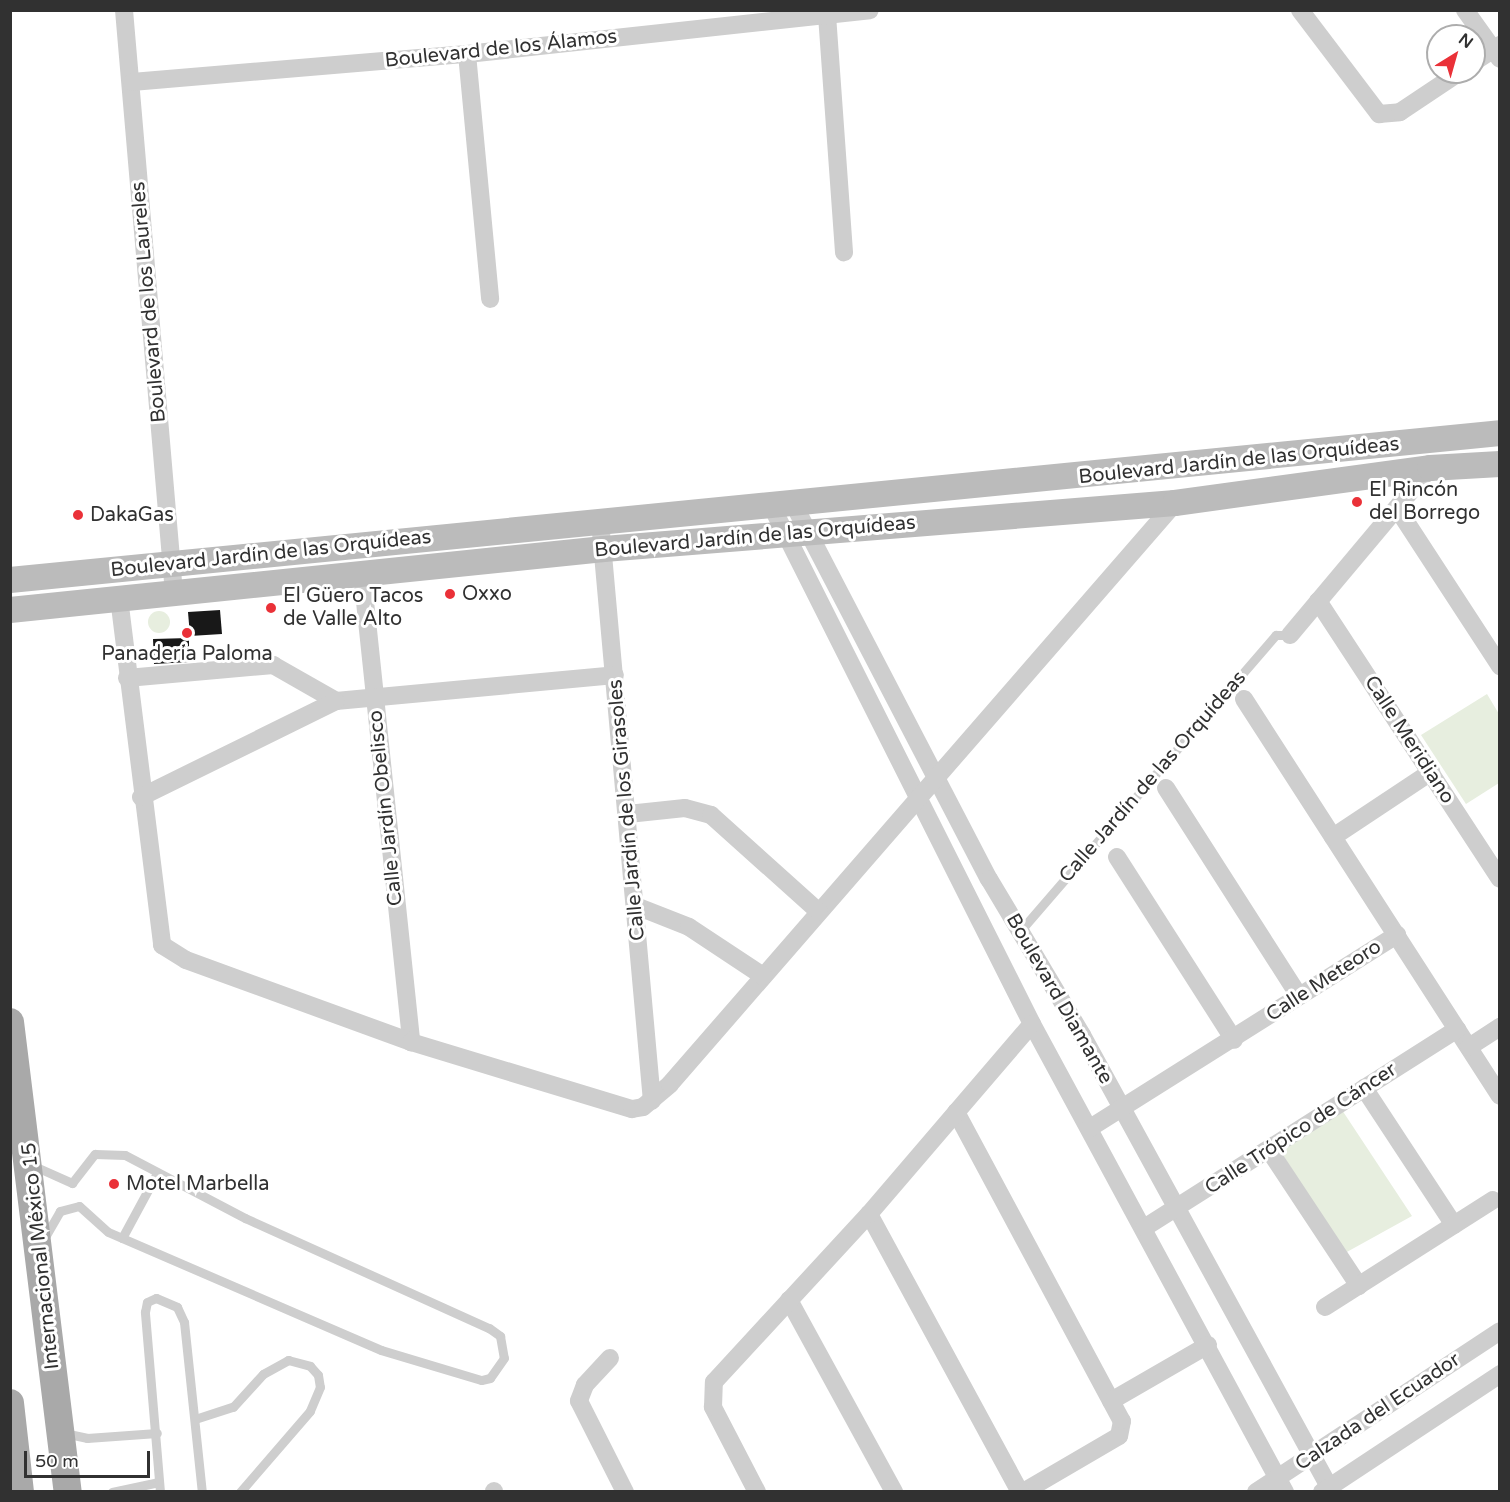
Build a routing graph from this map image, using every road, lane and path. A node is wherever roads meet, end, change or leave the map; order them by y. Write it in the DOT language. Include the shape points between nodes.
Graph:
graph roads {
  1 [pos="124,10"];
  2 [pos="870,10"];
  3 [pos="1300,10"];
  4 [pos="1465,10"];
  5 [pos="787,14"];
  6 [pos="827,15"];
  7 [pos="1497,51"];
  8 [pos="467,54"];
  9 [pos="132,82"];
  10 [pos="1442,84"];
  11 [pos="844,252"];
  12 [pos="490,299"];
  13 [pos="1499,434"];
  14 [pos="1500,464"];
  15 [pos="1430,468"];
  16 [pos="1175,503"];
  17 [pos="782,504"];
  18 [pos="1397,508"];
  19 [pos="600,521"];
  20 [pos="798,532"];
  21 [pos="604,549"];
  22 [pos="171,565"];
  23 [pos="10,566"];
  24 [pos="362,573"];
  25 [pos="40,578"];
  26 [pos="10,580"];
  27 [pos="174,593"];
  28 [pos="119,598"];
  29 [pos="1318,601"];
  30 [pos="36,607"];
  31 [pos="10,610"];
  32 [pos="10,626"];
  33 [pos="1290,635"];
  34 [pos="1500,666"];
  35 [pos="615,675"];
  36 [pos="127,678"];
  37 [pos="1244,699"];
  38 [pos="375,700"];
  39 [pos="336,701"];
  40 [pos="1431,772"];
  41 [pos="939,776"];
  42 [pos="1166,788"];
  43 [pos="920,795"];
  44 [pos="141,798"];
  45 [pos="628,814"];
  46 [pos="1333,837"];
  47 [pos="1117,857"];
  48 [pos="1500,879"];
  49 [pos="636,906"];
  50 [pos="819,912"];
  51 [pos="1021,930"];
  52 [pos="1397,935"];
  53 [pos="763,976"];
  54 [pos="1299,996"];
  55 [pos="10,1022"];
  56 [pos="1032,1024"];
  57 [pos="1500,1028"];
  58 [pos="1456,1029"];
  59 [pos="1234,1040"];
  60 [pos="411,1042"];
  61 [pos="1469,1047"];
  62 [pos="1364,1088"];
  63 [pos="1500,1096"];
  64 [pos="652,1101"];
  65 [pos="1123,1110"];
  66 [pos="956,1112"];
  67 [pos="1090,1128"];
  68 [pos="1269,1150"];
  69 [pos="31,1164"];
  70 [pos="156,1175"];
  71 [pos="1493,1200"];
  72 [pos="1178,1210"];
  73 [pos="869,1214"];
  74 [pos="1454,1226"];
  75 [pos="1144,1228"];
  76 [pos="122,1238"];
  77 [pos="1359,1286"];
  78 [pos="46,1294"];
  79 [pos="789,1300"];
  80 [pos="1325,1307"];
  81 [pos="1500,1331"];
  82 [pos="1208,1345"];
  83 [pos="610,1358"];
  84 [pos="1500,1374"];
  85 [pos="1111,1401"];
  86 [pos="10,1403"];
  87 [pos="195,1419"];
  88 [pos="61,1431"];
  89 [pos="157,1433"];
  90 [pos="1312,1456"];
  91 [pos="1281,1485"];
  92 [pos="160,1487"];
  93 [pos="1328,1490"];
  94 [pos="20,1491"];
  95 [pos="68,1491"];
  96 [pos="112,1491"];
  97 [pos="202,1491"];
  98 [pos="240,1491"];
  99 [pos="625,1491"];
  100 [pos="757,1491"];
  101 [pos="894,1491"];
  102 [pos="1022,1491"];
  103 [pos="1256,1491"];
  1 -- 9 [label="street, Boulevard de los Laureles"];
  2 -- 6 [label="street, Boulevard de los Álamos"];
  3 -- 10 [label="street" via="1367,102 1386,116 1400,112"];
  4 -- 7 [label="street"];
  5 -- 6 [label="street, Boulevard de los Álamos"];
  5 -- 8 [label="street, Boulevard de los Álamos"];
  6 -- 11 [label="street"];
  8 -- 9 [label="street, Boulevard de los Álamos"];
  8 -- 12 [label="street"];
  9 -- 22 [label="street, Boulevard de los Laureles"];
  13 -- 17 [label="street, Boulevard Jardín de las Orquídeas"];
  14 -- 15 [label="street, Boulevard Jardín de las Orquídeas"];
  15 -- 16 [label="street, Boulevard Jardín de las Orquídeas"];
  15 -- 18 [label="street"];
  16 -- 20 [label="street, Boulevard Jardín de las Orquídeas"];
  16 -- 41 [label="street"];
  17 -- 19 [label="street, Boulevard Jardín de las Orquídeas"];
  17 -- 20 [label="street, Boulevard Diamante"];
  18 -- 29 [label="street"];
  18 -- 34 [label="street"];
  19 -- 21 [label="street, Calle Jardín de los Girasoles"];
  19 -- 22 [label="street, Boulevard Jardín de las Orquídeas"];
  20 -- 21 [label="street, Boulevard Jardín de las Orquídeas"];
  20 -- 41 [label="street, Boulevard Diamante"];
  20 -- 43 [label="street, Boulevard Diamante"];
  21 -- 24 [label="street, Boulevard Jardín de las Orquídeas"];
  21 -- 35 [label="street, Calle Jardín de los Girasoles"];
  22 -- 25 [label="street, Boulevard Jardín de las Orquídeas"];
  22 -- 27 [label="street, Boulevard de los Laureles"];
  23 -- 25 [label="street"];
  24 -- 27 [label="street, Boulevard Jardín de las Orquídeas"];
  24 -- 38 [label="street, Calle Jardín Obelisco"];
  25 -- 26 [label="street, Boulevard Jardín de las Orquídeas"];
  27 -- 28 [label="street, Boulevard Jardín de las Orquídeas"];
  28 -- 30 [label="street, Boulevard Jardín de las Orquídeas"];
  28 -- 36 [label="street"];
  29 -- 33 [label="street"];
  29 -- 40 [label="street, Calle Meridiano"];
  30 -- 31 [label="street, Boulevard Jardín de las Orquídeas"];
  30 -- 32 [label="street"];
  33 -- 51 [label="lane, Calle Jardín de las Orquídeas" via="1276,635"];
  35 -- 38 [label="street"];
  35 -- 45 [label="street, Calle Jardín de los Girasoles"];
  36 -- 39 [label="street" via="273,665"];
  36 -- 44 [label="street"];
  37 -- 46 [label="street"];
  38 -- 39 [label="street"];
  38 -- 60 [label="street, Calle Jardín Obelisco"];
  39 -- 44 [label="street"];
  40 -- 46 [label="street"];
  40 -- 48 [label="street, Calle Meridiano"];
  41 -- 43 [label="street"];
  41 -- 51 [label="street, Boulevard Diamante"];
  42 -- 54 [label="street"];
  43 -- 50 [label="street"];
  43 -- 56 [label="street, Boulevard Diamante"];
  44 -- 60 [label="street" via="162,945 186,960"];
  45 -- 49 [label="street, Calle Jardín de los Girasoles"];
  45 -- 50 [label="street" via="685,808 711,815"];
  46 -- 52 [label="street"];
  47 -- 59 [label="street"];
  49 -- 53 [label="street" via="689,927"];
  49 -- 64 [label="street, Calle Jardín de los Girasoles"];
  50 -- 53 [label="street"];
  51 -- 65 [label="street, Boulevard Diamante"];
  52 -- 54 [label="street, Calle Meteoro"];
  52 -- 58 [label="street, Calle Meteoro"];
  53 -- 64 [label="street"];
  54 -- 59 [label="street, Calle Meteoro"];
  55 -- 69 [label="main road, Internacional México 15"];
  56 -- 66 [label="street"];
  56 -- 67 [label="street, Boulevard Diamante"];
  57 -- 61 [label="street"];
  58 -- 61 [label="street, Calle Meteoro"];
  58 -- 62 [label="street, Calle Trópico de Cáncer"];
  59 -- 65 [label="street, Calle Meteoro"];
  60 -- 64 [label="street" via="621,1109 643,1107"];
  61 -- 63 [label="street, Calle Meteoro"];
  62 -- 68 [label="street, Calle Trópico de Cáncer"];
  62 -- 74 [label="street"];
  65 -- 67 [label="street, Calle Meteoro"];
  65 -- 72 [label="street, Boulevard Diamante"];
  66 -- 73 [label="street"];
  66 -- 85 [label="street"];
  67 -- 75 [label="street, Boulevard Diamante"];
  68 -- 72 [label="street, Calle Trópico de Cáncer"];
  68 -- 77 [label="street"];
  69 -- 70 [label="lane" via="54,1180 72,1183 104,1150 125,1155"];
  69 -- 78 [label="main road, Internacional México 15"];
  70 -- 76 [label="lane"];
  70 -- 76 [label="lane" via="489,1328 504,1347 499,1369 490,1378 468,1379 381,1350"];
  71 -- 74 [label="street"];
  72 -- 75 [label="street, Calle Trópico de Cáncer"];
  72 -- 90 [label="street, Boulevard Diamante"];
  73 -- 79 [label="street"];
  73 -- 102 [label="street"];
  74 -- 77 [label="street"];
  75 -- 82 [label="street, Boulevard Diamante"];
  76 -- 78 [label="lane" via="79,1206 60,1211 46,1232"];
  77 -- 80 [label="street"];
  78 -- 88 [label="main road, Internacional México 15"];
  79 -- 100 [label="street" via="711,1388 713,1407"];
  79 -- 101 [label="street"];
  81 -- 90 [label="street, Calzada del Ecuador"];
  82 -- 85 [label="street"];
  82 -- 91 [label="street, Boulevard Diamante"];
  83 -- 99 [label="street" via="585,1385 579,1401"];
  84 -- 93 [label="street, Calzada del Ecuador"];
  85 -- 102 [label="street" via="1122,1421 1119,1436"];
  86 -- 94 [label="main road"];
  87 -- 89 [label="lane" via="181,1313 171,1303 150,1299 145,1312"];
  87 -- 97 [label="lane"];
  87 -- 98 [label="lane" via="233,1407 263,1374 288,1360 310,1366 318,1375 320,1387 310,1411"];
  88 -- 89 [label="lane" via="87,1438"];
  88 -- 95 [label="main road, Internacional México 15"];
  89 -- 92 [label="lane"];
  90 -- 91 [label="street, Calzada del Ecuador"];
  90 -- 93 [label="street, Boulevard Diamante"];
  91 -- 103 [label="street, Calzada del Ecuador"];
  92 -- 96 [label="lane"];
}
